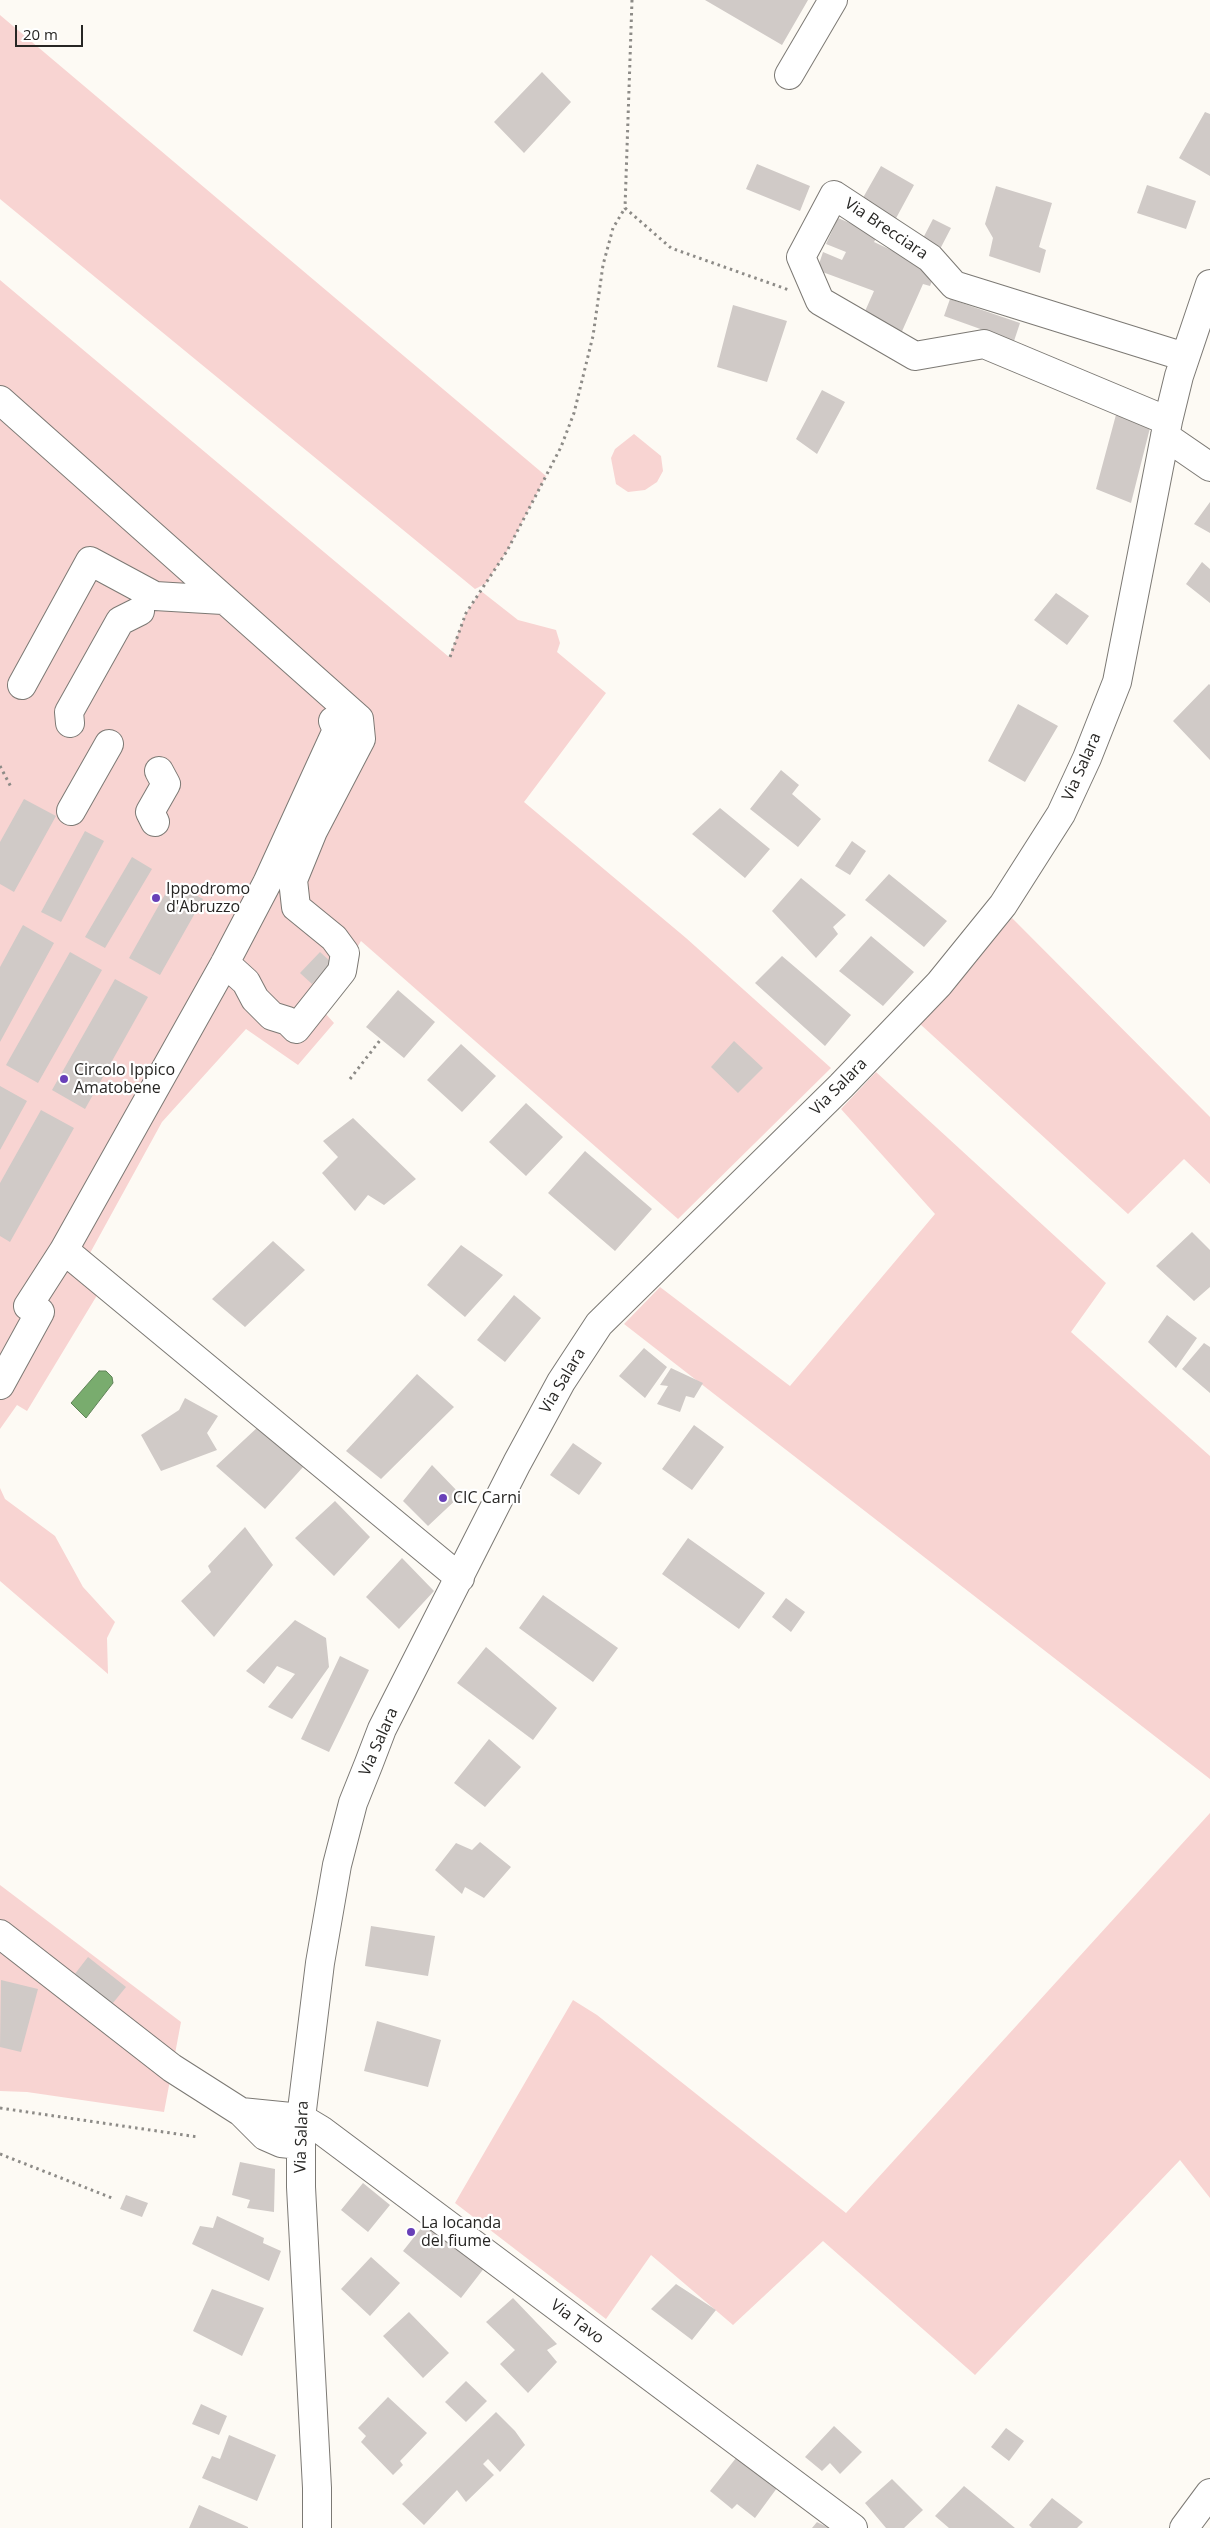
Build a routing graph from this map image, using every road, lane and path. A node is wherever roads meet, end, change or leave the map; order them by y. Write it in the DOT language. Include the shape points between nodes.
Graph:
graph roads {
  1 [pos="632,0"];
  2 [pos="833,0"];
  3 [pos="789,75"];
  4 [pos="625,208"];
  5 [pos="1210,284"];
  6 [pos="820,301"];
  7 [pos="1185,357"];
  8 [pos="0,400"];
  9 [pos="1166,428"];
  10 [pos="1210,467"];
  11 [pos="223,600"];
  12 [pos="140,610"];
  13 [pos="450,657"];
  14 [pos="22,685"];
  15 [pos="333,721"];
  16 [pos="70,723"];
  17 [pos="109,744"];
  18 [pos="0,766"];
  19 [pos="159,771"];
  20 [pos="12,789"];
  21 [pos="71,810"];
  22 [pos="155,822"];
  23 [pos="225,963"];
  24 [pos="381,1039"];
  25 [pos="350,1079"];
  26 [pos="64,1250"];
  27 [pos="0,1385"];
  28 [pos="460,1578"];
  29 [pos="0,1934"];
  30 [pos="0,2108"];
  31 [pos="241,2112"];
  32 [pos="301,2118"];
  33 [pos="198,2137"];
  34 [pos="300,2146"];
  35 [pos="0,2154"];
  36 [pos="112,2198"];
  37 [pos="1210,2493"];
  38 [pos="317,2528"];
  39 [pos="853,2528"];
  40 [pos="1184,2528"];
  1 -- 4 [label="path"];
  2 -- 3 [label="main road"];
  4 -- 6 [label="path" via="671,248"];
  4 -- 13 [label="path" via="613,228 603,265 593,336 574,414 561,447 507,551 466,614"];
  5 -- 7 [label="main road, Via Salara"];
  6 -- 7 [label="main road, Via Brecciara" via="801,257 834,194 930,258 954,285"];
  6 -- 9 [label="main road" via="916,356 984,344"];
  7 -- 9 [label="main road, Via Salara"];
  8 -- 11 [label="main road"];
  9 -- 10 [label="main road"];
  9 -- 28 [label="main road, Via Salara" via="1117,682 1061,814 1029,866 973,944 903,1023 599,1324 561,1382"];
  11 -- 14 [label="main road" via="155,596 90,562"];
  11 -- 23 [label="main road" via="360,720 361,739 313,831 293,880 296,907 334,938 345,953 342,971 296,1029 288,1021 272,1016 254,999 246,982"];
  12 -- 16 [label="main road" via="120,621 69,712"];
  15 -- 23 [label="main road" via="337,730 267,883"];
  17 -- 21 [label="main road"];
  18 -- 20 [label="path"];
  19 -- 22 [label="main road" via="166,784 150,812"];
  23 -- 26 [label="main road"];
  24 -- 25 [label="path"];
  26 -- 27 [label="main road" via="28,1306 40,1312"];
  26 -- 28 [label="main road"];
  28 -- 32 [label="main road, Via Salara" via="382,1730 353,1804 337,1865 320,1963"];
  29 -- 31 [label="main road" via="172,2068"];
  30 -- 33 [label="path"];
  31 -- 32 [label="main road"];
  31 -- 34 [label="main road" via="265,2136"];
  32 -- 34 [label="main road, Via Salara"];
  32 -- 39 [label="main road, Via Tavo"];
  34 -- 38 [label="main road, Via Salara"];
  35 -- 36 [label="path"];
  37 -- 40 [label="main road"];
}
